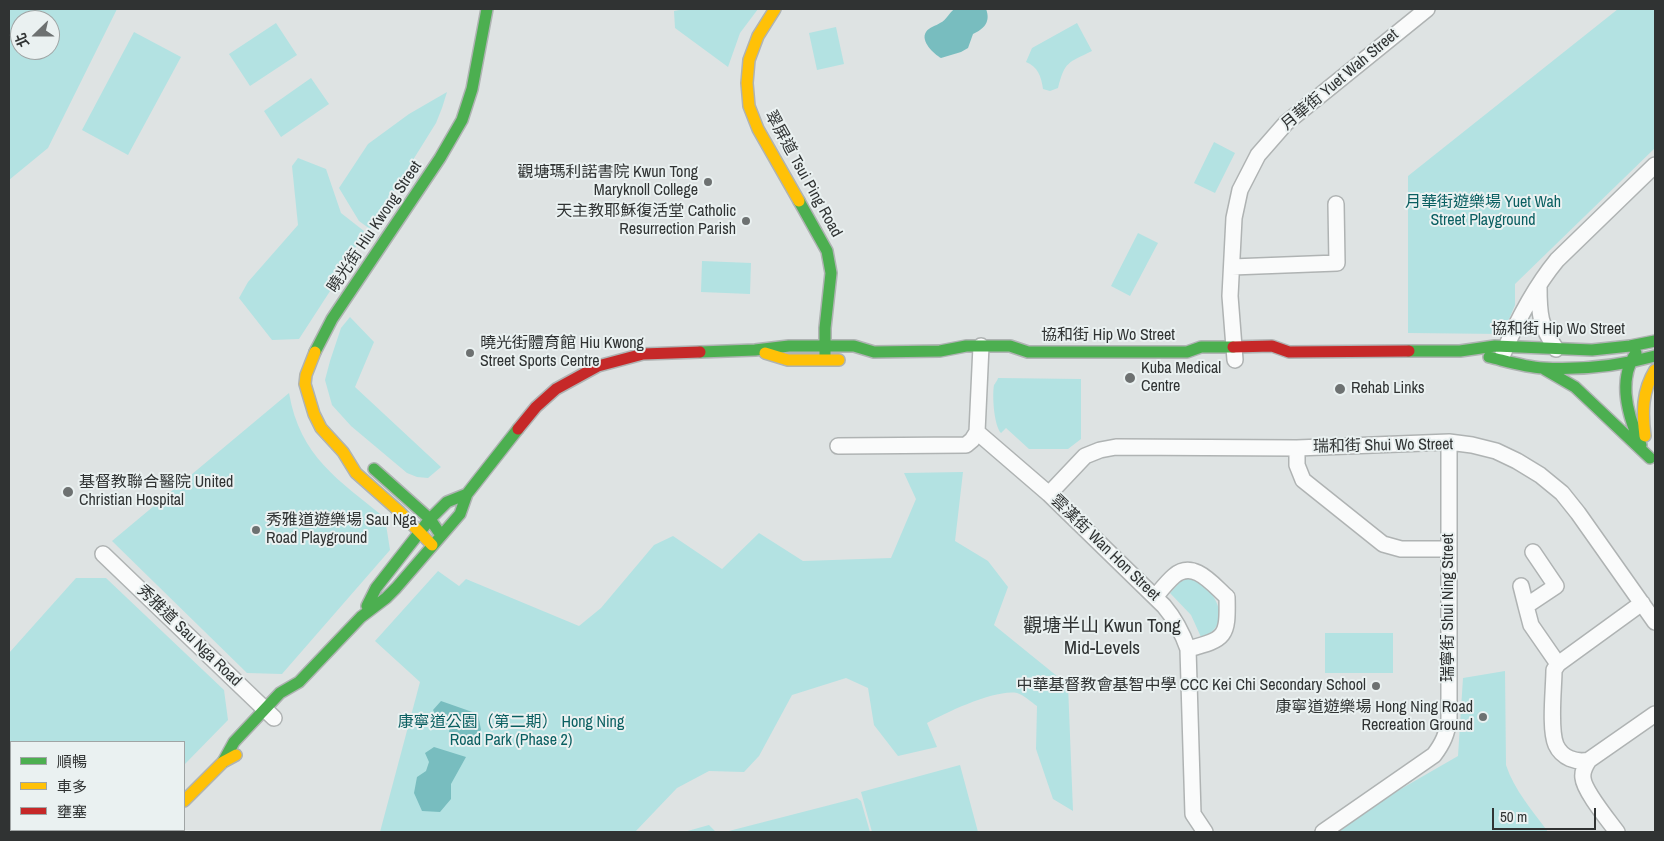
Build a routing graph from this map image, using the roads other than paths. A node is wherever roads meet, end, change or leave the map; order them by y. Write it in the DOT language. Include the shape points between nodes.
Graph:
graph roads {
  1 [pos="488,9"];
  2 [pos="775,9"];
  3 [pos="1427,9"];
  4 [pos="1655,165"];
  5 [pos="1336,204"];
  6 [pos="1232,266"];
  7 [pos="1539,286"];
  8 [pos="1655,341"];
  9 [pos="1642,345"];
  10 [pos="825,346"];
  11 [pos="1556,349"];
  12 [pos="755,350"];
  13 [pos="940,351"];
  14 [pos="874,352"];
  15 [pos="1028,352"];
  16 [pos="1187,352"];
  17 [pos="1289,352"];
  18 [pos="1503,354"];
  19 [pos="1655,356"];
  20 [pos="956,357"];
  21 [pos="982,357"];
  22 [pos="1234,357"];
  23 [pos="825,360"];
  24 [pos="1011,360"];
  25 [pos="1201,360"];
  26 [pos="1272,360"];
  27 [pos="1630,363"];
  28 [pos="1542,368"];
  29 [pos="1655,370"];
  30 [pos="977,432"];
  31 [pos="1449,442"];
  32 [pos="838,446"];
  33 [pos="1297,448"];
  34 [pos="343,452"];
  35 [pos="1653,461"];
  36 [pos="466,494"];
  37 [pos="1049,494"];
  38 [pos="430,519"];
  39 [pos="419,532"];
  40 [pos="441,535"];
  41 [pos="432,545"];
  42 [pos="1449,548"];
  43 [pos="1533,552"];
  44 [pos="103,554"];
  45 [pos="1521,586"];
  46 [pos="1155,597"];
  47 [pos="1642,603"];
  48 [pos="1526,606"];
  49 [pos="361,617"];
  50 [pos="1655,622"];
  51 [pos="1188,649"];
  52 [pos="1558,664"];
  53 [pos="299,682"];
  54 [pos="276,713"];
  55 [pos="1655,714"];
  56 [pos="244,751"];
  57 [pos="1589,760"];
  58 [pos="223,762"];
  59 [pos="185,800"];
  60 [pos="1204,832"];
  61 [pos="1323,832"];
  62 [pos="1617,832"];
  1 -- 34 [label="main road, 曉光街 Hiu Kwong Street" via="472,89 462,120 332,319 308,365 305,384 314,414 321,428"];
  2 -- 10 [label="main road, 翠屏道 Tsui Ping Road" via="758,36 749,60 749,106 827,251 831,273"];
  3 -- 6 [label="street, 月華街 Yuet Wah Street" via="1286,123 1258,155 1240,190 1234,218"];
  4 -- 7 [label="street" via="1557,260 1544,274"];
  5 -- 6 [label="street" via="1337,263"];
  6 -- 22 [label="street, 月華街 Yuet Wah Street" via="1230,296"];
  7 -- 11 [label="street" via="1540,319"];
  7 -- 18 [label="street" via="1514,326"];
  8 -- 9 [label="main road, 協和街 Hip Wo Street"];
  9 -- 11 [label="main road, 協和街 Hip Wo Street" via="1592,350"];
  9 -- 27 [label="main road"];
  10 -- 12 [label="main road, 協和街 Hip Wo Street"];
  10 -- 14 [label="main road, 協和街 Hip Wo Street" via="854,346"];
  10 -- 23 [label="main road, 翠屏道 Tsui Ping Road"];
  11 -- 18 [label="main road, 協和街 Hip Wo Street"];
  12 -- 23 [label="main road, 協和街 Hip Wo Street" via="788,360"];
  12 -- 36 [label="main road, 協和街 Hip Wo Street" via="643,354 586,371 556,389 536,407"];
  13 -- 14 [label="main road, 協和街 Hip Wo Street"];
  13 -- 20 [label="main road, 協和街 Hip Wo Street"];
  13 -- 21 [label="main road, 協和街 Hip Wo Street" via="966,346"];
  14 -- 23 [label="main road, 協和街 Hip Wo Street" via="854,360"];
  15 -- 16 [label="main road, 協和街 Hip Wo Street"];
  15 -- 21 [label="main road, 協和街 Hip Wo Street" via="1010,346"];
  15 -- 24 [label="main road, 協和街 Hip Wo Street"];
  16 -- 22 [label="main road, 協和街 Hip Wo Street" via="1201,346"];
  16 -- 25 [label="main road, 協和街 Hip Wo Street"];
  17 -- 18 [label="main road, 協和街 Hip Wo Street" via="1460,351 1486,347"];
  17 -- 22 [label="main road, 協和街 Hip Wo Street" via="1272,346"];
  17 -- 26 [label="main road, 協和街 Hip Wo Street"];
  18 -- 28 [label="main road, 協和街 Hip Wo Street"];
  19 -- 27 [label="main road, 協和街 Hip Wo Street"];
  21 -- 30 [label="street"];
  27 -- 28 [label="main road, 協和街 Hip Wo Street" via="1589,368"];
  27 -- 35 [label="main road" via="1626,385 1629,417 1638,440"];
  28 -- 35 [label="main road" via="1575,387"];
  29 -- 35 [label="main road" via="1646,387 1643,408 1644,433"];
  30 -- 32 [label="street" via="966,445 957,446"];
  30 -- 37 [label="street, 雲漢街 Wan Hon Street"];
  31 -- 33 [label="street, 瑞和街 Shui Wo Street"];
  31 -- 42 [label="street, 瑞寧街 Shui Ning Street"];
  31 -- 47 [label="street, 瑞和街 Shui Wo Street" via="1496,451 1540,475 1562,493"];
  33 -- 37 [label="street, 瑞和街 Shui Wo Street" via="1116,447 1085,456"];
  33 -- 42 [label="street" via="1296,464 1304,480 1382,544 1401,549"];
  34 -- 38 [label="main road, 曉光街 Hiu Kwong Street" via="363,461"];
  34 -- 39 [label="main road, 曉光街 Hiu Kwong Street" via="356,473"];
  36 -- 38 [label="main road, 協和街 Hip Wo Street" via="447,502"];
  36 -- 40 [label="main road, 協和街 Hip Wo Street" via="460,514"];
  37 -- 46 [label="street, 雲漢街 Wan Hon Street"];
  38 -- 39 [label="main road, 協和街 Hip Wo Street"];
  38 -- 40 [label="main road, 曉光街 Hiu Kwong Street"];
  39 -- 41 [label="main road, 曉光街 Hiu Kwong Street"];
  39 -- 49 [label="main road, 協和街 Hip Wo Street" via="376,588"];
  40 -- 41 [label="main road, 協和街 Hip Wo Street"];
  41 -- 49 [label="main road, 協和街 Hip Wo Street" via="386,598"];
  42 -- 61 [label="street, 瑞寧街 Shui Ning Street" via="1449,719 1442,745 1424,763"];
  43 -- 48 [label="street" via="1556,586"];
  44 -- 54 [label="street, 秀雅道 Sau Nga Road"];
  45 -- 48 [label="street"];
  46 -- 51 [label="street, 雲漢街 Wan Hon Street" via="1175,619"];
  46 -- 51 [label="street" via="1175,575 1193,571 1227,597 1227,623 1220,637 1214,642"];
  47 -- 50 [label="street, 瑞和街 Shui Wo Street"];
  47 -- 52 [label="street"];
  48 -- 52 [label="street" via="1531,625"];
  49 -- 53 [label="main road, 協和街 Hip Wo Street"];
  51 -- 60 [label="street, 雲漢街 Wan Hon Street" via="1193,814"];
  52 -- 57 [label="street" via="1554,670 1556,745 1572,761"];
  53 -- 54 [label="main road, 協和街 Hip Wo Street"];
  53 -- 54 [label="main road, 協和街 Hip Wo Street" via="280,693"];
  54 -- 58 [label="main road, 協和街 Hip Wo Street" via="234,742"];
  55 -- 57 [label="street"];
  56 -- 58 [label="main road, 協和街 Hip Wo Street"];
  57 -- 62 [label="street" via="1583,768 1582,780"];
  58 -- 59 [label="main road, 協和街 Hip Wo Street"];
}
